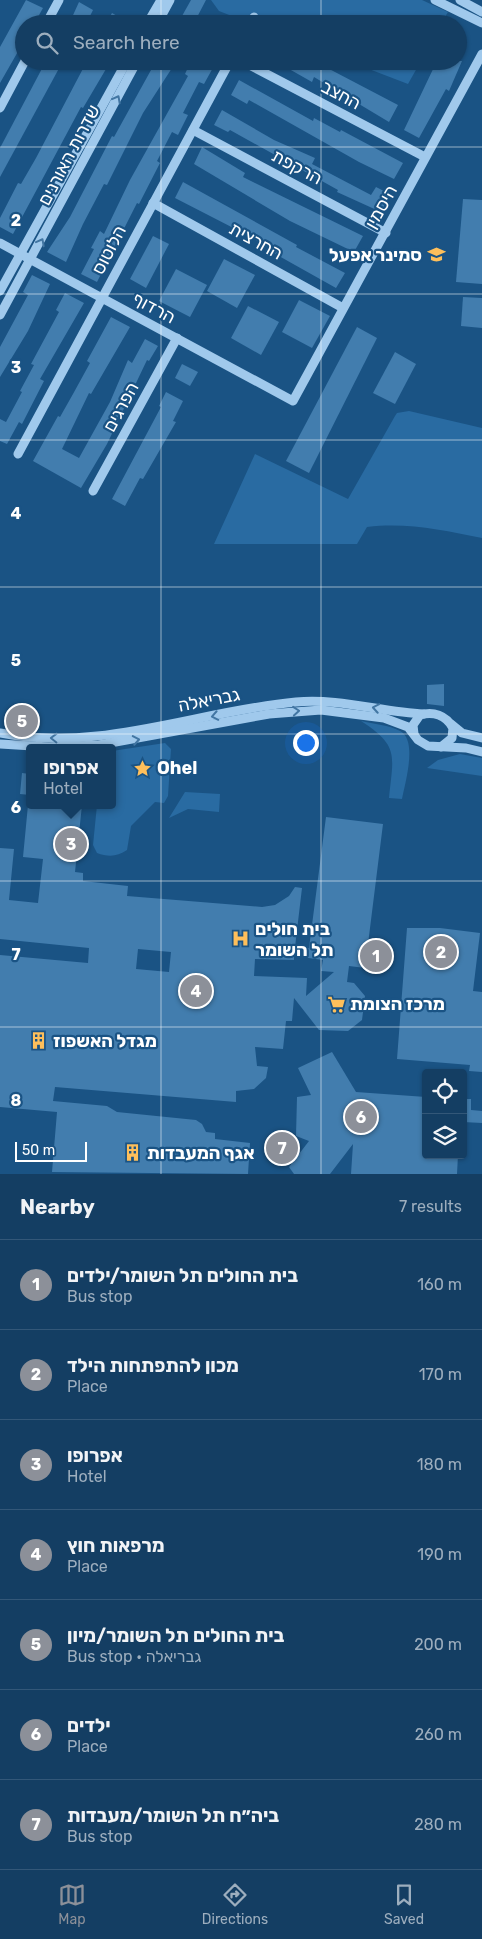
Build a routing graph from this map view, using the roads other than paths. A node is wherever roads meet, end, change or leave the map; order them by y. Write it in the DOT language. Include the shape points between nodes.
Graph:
graph roads {
  1 [pos="58,0"];
  2 [pos="160,0"];
  3 [pos="170,0"];
  4 [pos="435,0"];
  5 [pos="461,0"];
  6 [pos="482,12"];
  7 [pos="50,15"];
  8 [pos="152,15"];
  9 [pos="162,15"];
  10 [pos="466,15"];
  11 [pos="467,16"];
  12 [pos="482,23"];
  13 [pos="482,54"];
  14 [pos="20,70"];
  15 [pos="122,70"];
  16 [pos="132,70"];
  17 [pos="225,70"];
  18 [pos="259,70"];
  19 [pos="0,108"];
  20 [pos="193,130"];
  21 [pos="425,157"];
  22 [pos="153,203"];
  23 [pos="386,233"];
  24 [pos="0,243"];
  25 [pos="21,254"];
  26 [pos="31,260"];
  27 [pos="0,291"];
  28 [pos="102,298"];
  29 [pos="343,308"];
  30 [pos="0,316"];
  31 [pos="177,338"];
  32 [pos="293,401"];
  33 [pos="18,454"];
  34 [pos="93,491"];
  35 [pos="424,714"];
  36 [pos="450,723"];
  37 [pos="0,733"];
  38 [pos="414,735"];
  39 [pos="482,738"];
  40 [pos="0,744"];
  41 [pos="104,744"];
  42 [pos="26,746"];
  43 [pos="441,747"];
  44 [pos="482,752"];
  1 -- 7 [label="street"];
  2 -- 8 [label="street"];
  3 -- 9 [label="street"];
  4 -- 10 [label="street"];
  5 -- 6 [label="street"];
  11 -- 12 [label="street"];
  13 -- 21 [label="street, היסמין"];
  14 -- 19 [label="street"];
  15 -- 25 [label="street, שדרות האורנים"];
  26 -- 16 [label="street, שדרות האורנים, one-way"];
  17 -- 20 [label="street, הלוטוס"];
  18 -- 21 [label="street, החצב"];
  20 -- 22 [label="street, הלוטוס"];
  20 -- 23 [label="street, הרקפת"];
  21 -- 23 [label="street, היסמין"];
  22 -- 28 [label="street, הלוטוס"];
  22 -- 29 [label="street, החרצית"];
  23 -- 29 [label="street, היסמין"];
  24 -- 25 [label="street, הרדוף"];
  25 -- 26 [label="street, הרדוף"];
  25 -- 27 [label="street, שדרות האורנים"];
  26 -- 28 [label="street, הרדוף"];
  26 -- 30 [label="street, שדרות האורנים"];
  28 -- 31 [label="street, הרדוף"];
  28 -- 33 [label="street, הלוטוס"];
  29 -- 32 [label="street, היסמין"];
  31 -- 32 [label="street, הרדוף"];
  31 -- 34 [label="street, הפרגים"];
  35 -- 36 [label="street" via="439,715"];
  35 -- 37 [label="street, גבריאלה, one-way" via="334,702 302,702 98,736 49,738"];
  35 -- 38 [label="street" via="415,721"];
  36 -- 39 [label="street" via="462,732"];
  36 -- 43 [label="street" via="452,738"];
  41 -- 38 [label="street, גבריאלה, one-way" via="269,714 314,710 384,718 402,724"];
  38 -- 43 [label="street" via="423,744"];
  40 -- 42 [label="street, גבריאלה, one-way"];
  43 -- 44 [label="street"];
}
